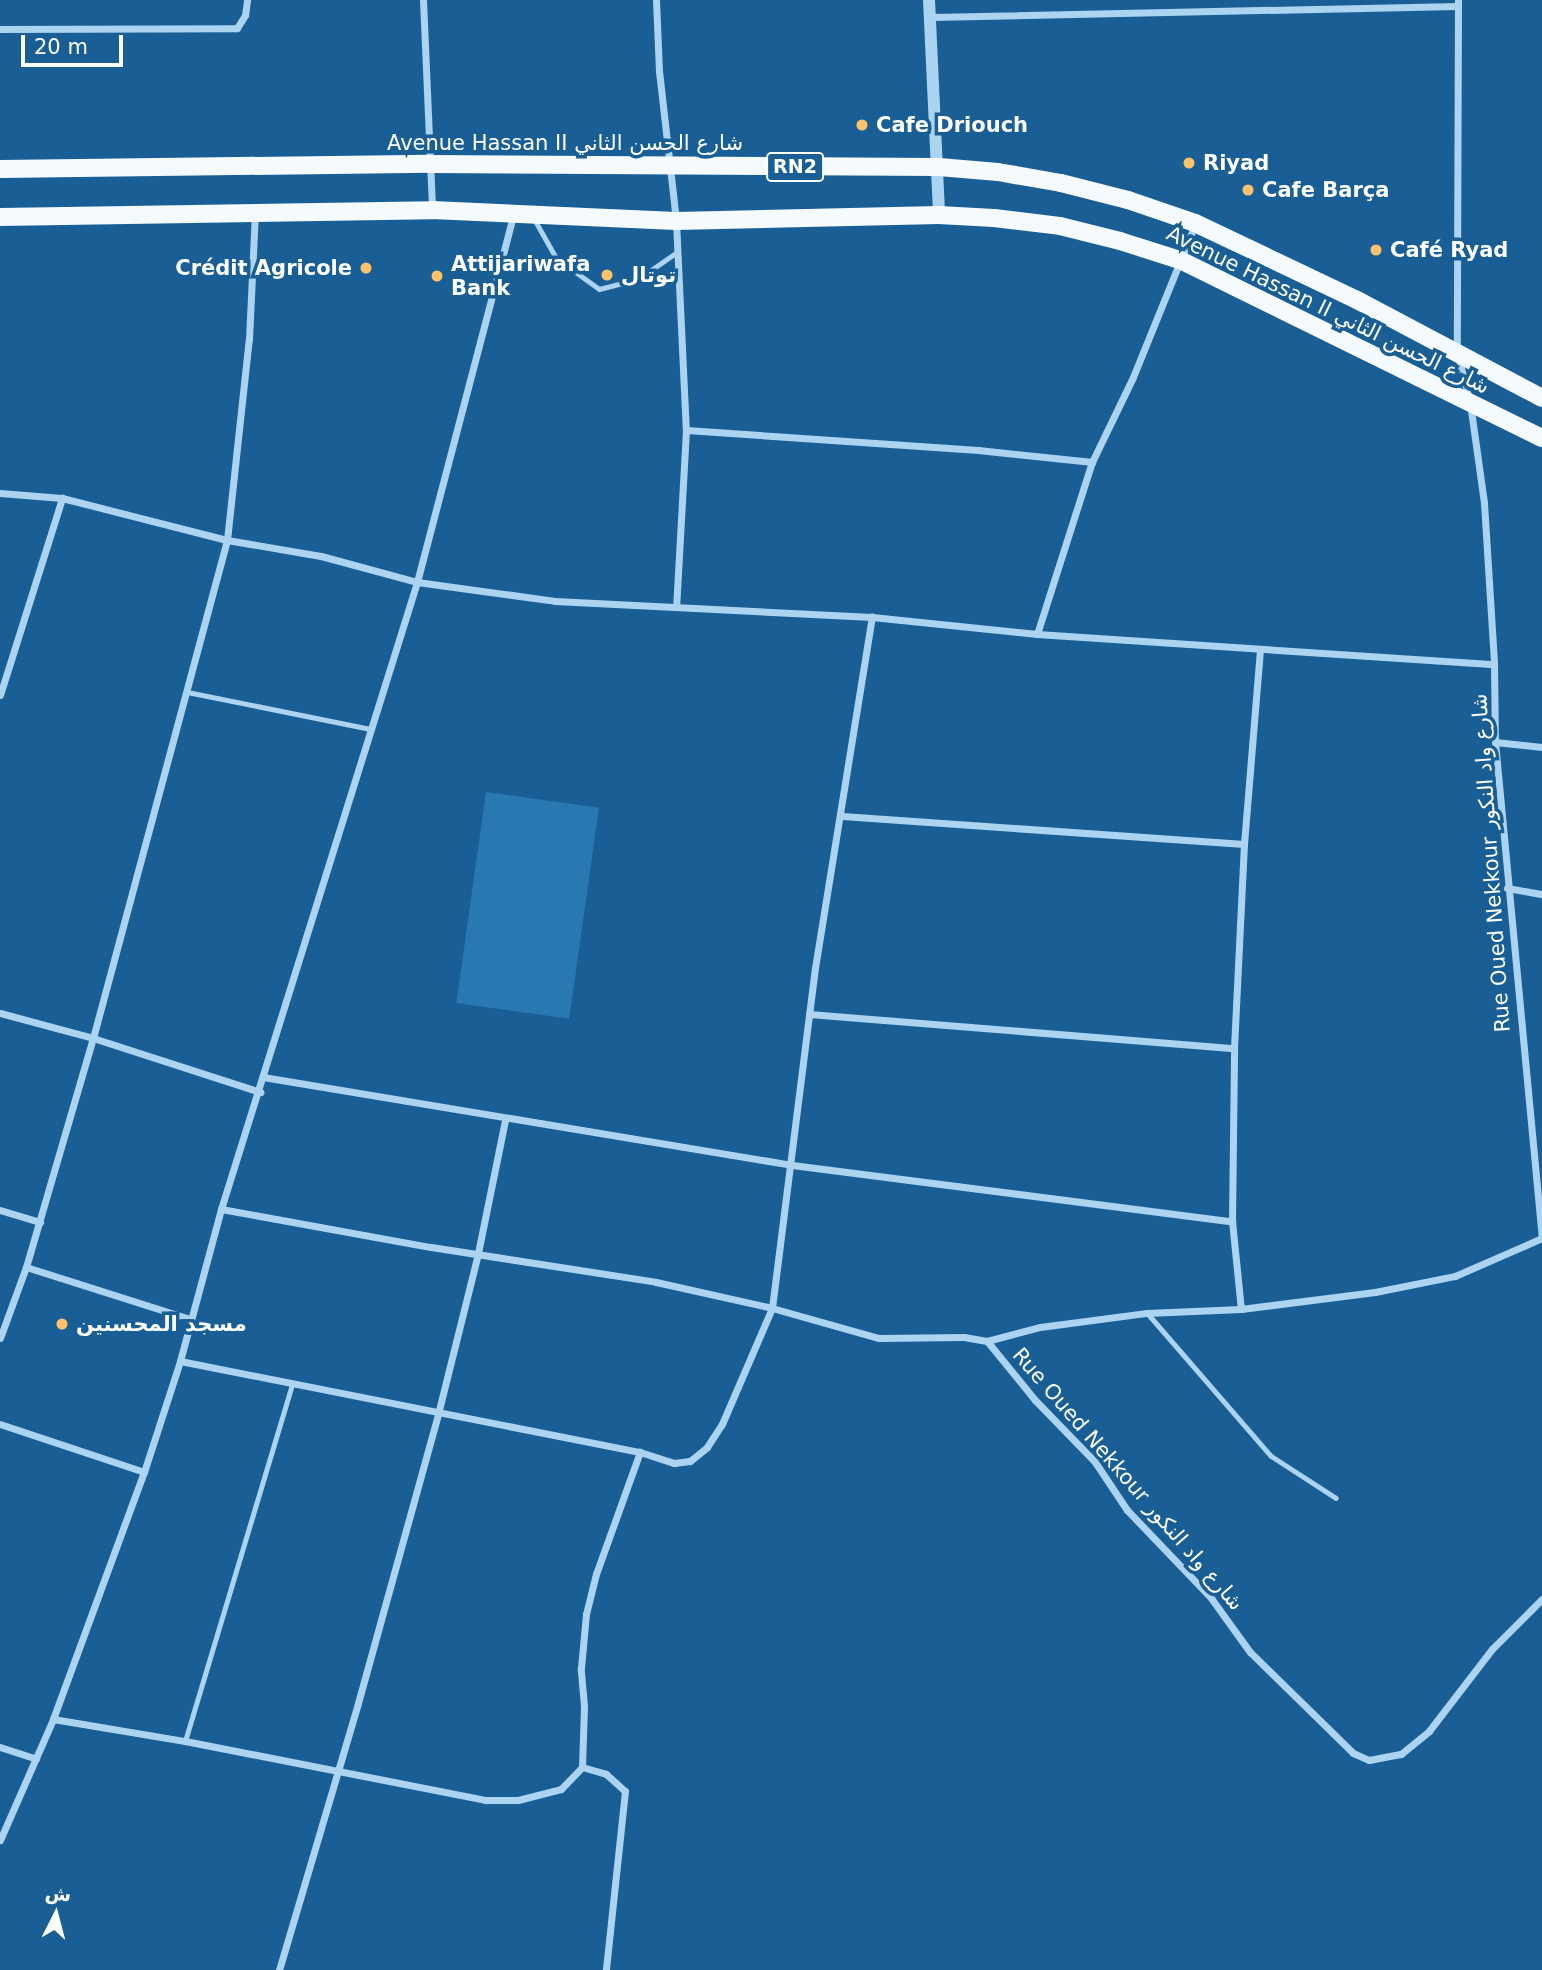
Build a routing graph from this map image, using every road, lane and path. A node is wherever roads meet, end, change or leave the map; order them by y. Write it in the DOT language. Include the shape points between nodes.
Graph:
graph roads {
  1 [pos="247,0"];
  2 [pos="423,0"];
  3 [pos="656,0"];
  4 [pos="929,0"];
  5 [pos="1458,3"];
  6 [pos="931,17"];
  7 [pos="0,29"];
  8 [pos="429,164"];
  9 [pos="672,167"];
  10 [pos="939,167"];
  11 [pos="0,169"];
  12 [pos="432,210"];
  13 [pos="255,213"];
  14 [pos="523,213"];
  15 [pos="939,215"];
  16 [pos="0,217"];
  17 [pos="676,221"];
  18 [pos="1195,223"];
  19 [pos="677,251"];
  20 [pos="1180,260"];
  21 [pos="1457,352"];
  22 [pos="1542,398"];
  23 [pos="1470,403"];
  24 [pos="686,430"];
  25 [pos="1542,438"];
  26 [pos="1092,462"];
  27 [pos="0,493"];
  28 [pos="62,498"];
  29 [pos="227,540"];
  30 [pos="418,582"];
  31 [pos="676,607"];
  32 [pos="872,617"];
  33 [pos="1037,634"];
  34 [pos="1260,650"];
  35 [pos="1494,664"];
  36 [pos="187,692"];
  37 [pos="0,695"];
  38 [pos="370,729"];
  39 [pos="1495,742"];
  40 [pos="1542,747"];
  41 [pos="842,816"];
  42 [pos="1244,844"];
  43 [pos="1507,888"];
  44 [pos="1542,894"];
  45 [pos="0,1013"];
  46 [pos="809,1014"];
  47 [pos="93,1038"];
  48 [pos="1234,1048"];
  49 [pos="263,1077"];
  50 [pos="260,1091"];
  51 [pos="505,1120"];
  52 [pos="792,1165"];
  53 [pos="221,1209"];
  54 [pos="0,1210"];
  55 [pos="1232,1221"];
  56 [pos="40,1222"];
  57 [pos="1542,1238"];
  58 [pos="478,1253"];
  59 [pos="26,1267"];
  60 [pos="772,1308"];
  61 [pos="1241,1308"];
  62 [pos="1147,1313"];
  63 [pos="190,1320"];
  64 [pos="0,1338"];
  65 [pos="987,1341"];
  66 [pos="180,1361"];
  67 [pos="292,1385"];
  68 [pos="438,1414"];
  69 [pos="0,1424"];
  70 [pos="640,1452"];
  71 [pos="144,1472"];
  72 [pos="1336,1498"];
  73 [pos="1542,1599"];
  74 [pos="53,1718"];
  75 [pos="185,1741"];
  76 [pos="0,1747"];
  77 [pos="36,1759"];
  78 [pos="582,1767"];
  79 [pos="338,1773"];
  80 [pos="0,1840"];
  81 [pos="279,1970"];
  82 [pos="606,1970"];
  1 -- 7 [label="street" via="246,15 237,27"];
  2 -- 8 [label="street"];
  3 -- 9 [label="street" via="659,71"];
  4 -- 6 [label="street"];
  5 -- 6 [label="street"];
  5 -- 21 [label="street, Rue Oued Nekkour شارع واد النکور"];
  6 -- 10 [label="street"];
  8 -- 9 [label="main road, Avenue Hassan II شارع الحسن الثاني / RN2"];
  8 -- 11 [label="main road, Avenue Hassan II شارع الحسن الثاني / RN2"];
  8 -- 12 [label="street"];
  9 -- 10 [label="main road, Avenue Hassan II شارع الحسن الثاني / RN2"];
  9 -- 17 [label="street"];
  10 -- 15 [label="street"];
  10 -- 18 [label="main road, Avenue Hassan II شارع الحسن الثاني / RN2" via="1061,183"];
  12 -- 13 [label="main road, Avenue Hassan II شارع الحسن الثاني"];
  12 -- 14 [label="main road, Avenue Hassan II شارع الحسن الثاني"];
  13 -- 16 [label="main road, Avenue Hassan II شارع الحسن الثاني"];
  13 -- 29 [label="street" via="248,339"];
  14 -- 17 [label="main road, Avenue Hassan II شارع الحسن الثاني"];
  14 -- 19 [label="lane" via="556,258 599,289 638,279"];
  14 -- 30 [label="street"];
  15 -- 17 [label="main road, Avenue Hassan II شارع الحسن الثاني"];
  15 -- 20 [label="main road, Avenue Hassan II شارع الحسن الثاني" via="1060,226"];
  17 -- 19 [label="street"];
  18 -- 20 [label="street"];
  18 -- 21 [label="main road, Avenue Hassan II شارع الحسن الثاني / RN2"];
  19 -- 24 [label="street"];
  20 -- 23 [label="main road, Avenue Hassan II شارع الحسن الثاني"];
  20 -- 26 [label="street" via="1133,377"];
  21 -- 22 [label="main road, Avenue Hassan II شارع الحسن الثاني / RN2"];
  21 -- 23 [label="street, Rue Oued Nekkour شارع واد النکور"];
  23 -- 25 [label="main road, Avenue Hassan II شارع الحسن الثاني"];
  23 -- 35 [label="street, Rue Oued Nekkour شارع واد النکور" via="1484,503"];
  24 -- 26 [label="street"];
  24 -- 31 [label="street"];
  26 -- 33 [label="street"];
  27 -- 28 [label="street"];
  28 -- 29 [label="street"];
  28 -- 37 [label="street"];
  29 -- 30 [label="street" via="321,556"];
  29 -- 36 [label="street"];
  30 -- 31 [label="street" via="555,601"];
  30 -- 38 [label="street"];
  31 -- 32 [label="street"];
  32 -- 33 [label="street"];
  32 -- 41 [label="street"];
  33 -- 34 [label="street"];
  34 -- 35 [label="street"];
  34 -- 42 [label="street"];
  35 -- 39 [label="street, Rue Oued Nekkour شارع واد النکور"];
  36 -- 38 [label="lane"];
  36 -- 47 [label="street"];
  38 -- 49 [label="street"];
  39 -- 40 [label="street"];
  39 -- 43 [label="street, Rue Oued Nekkour شارع واد النکور"];
  41 -- 42 [label="street"];
  41 -- 46 [label="street"];
  42 -- 48 [label="street"];
  43 -- 44 [label="street"];
  43 -- 57 [label="street, Rue Oued Nekkour شارع واد النکور"];
  45 -- 47 [label="street"];
  46 -- 48 [label="street"];
  46 -- 52 [label="street"];
  47 -- 50 [label="street"];
  47 -- 56 [label="street"];
  48 -- 55 [label="street"];
  49 -- 50 [label="street"];
  49 -- 51 [label="street"];
  50 -- 53 [label="street"];
  51 -- 52 [label="street"];
  51 -- 58 [label="street"];
  52 -- 55 [label="street"];
  52 -- 60 [label="street"];
  53 -- 58 [label="street"];
  53 -- 63 [label="street"];
  54 -- 56 [label="street"];
  55 -- 61 [label="street"];
  56 -- 59 [label="street"];
  57 -- 61 [label="street" via="1455,1276 1375,1292"];
  58 -- 60 [label="street" via="656,1282"];
  58 -- 68 [label="street"];
  59 -- 63 [label="street"];
  59 -- 64 [label="street"];
  60 -- 65 [label="street" via="879,1338"];
  60 -- 70 [label="street" via="722,1424 707,1447 690,1461 674,1463"];
  61 -- 62 [label="street"];
  62 -- 65 [label="street" via="1040,1327"];
  62 -- 72 [label="lane" via="1271,1456"];
  63 -- 66 [label="street"];
  65 -- 73 [label="street, Rue Oued Nekkour شارع واد النکور" via="1095,1462 1127,1510 1211,1598 1250,1652 1353,1753 1369,1760 1401,1754 1429,1731 1492,1649"];
  66 -- 67 [label="street"];
  66 -- 71 [label="street"];
  67 -- 68 [label="street"];
  67 -- 75 [label="lane"];
  68 -- 70 [label="street"];
  68 -- 79 [label="street"];
  69 -- 71 [label="street"];
  70 -- 78 [label="street" via="586,1614 581,1668"];
  71 -- 74 [label="street"];
  74 -- 75 [label="street"];
  74 -- 77 [label="street"];
  75 -- 79 [label="street"];
  76 -- 77 [label="street"];
  77 -- 80 [label="street"];
  78 -- 79 [label="street" via="561,1789 518,1800 486,1800"];
  78 -- 82 [label="street" via="606,1774 625,1791"];
  79 -- 81 [label="street"];
}
